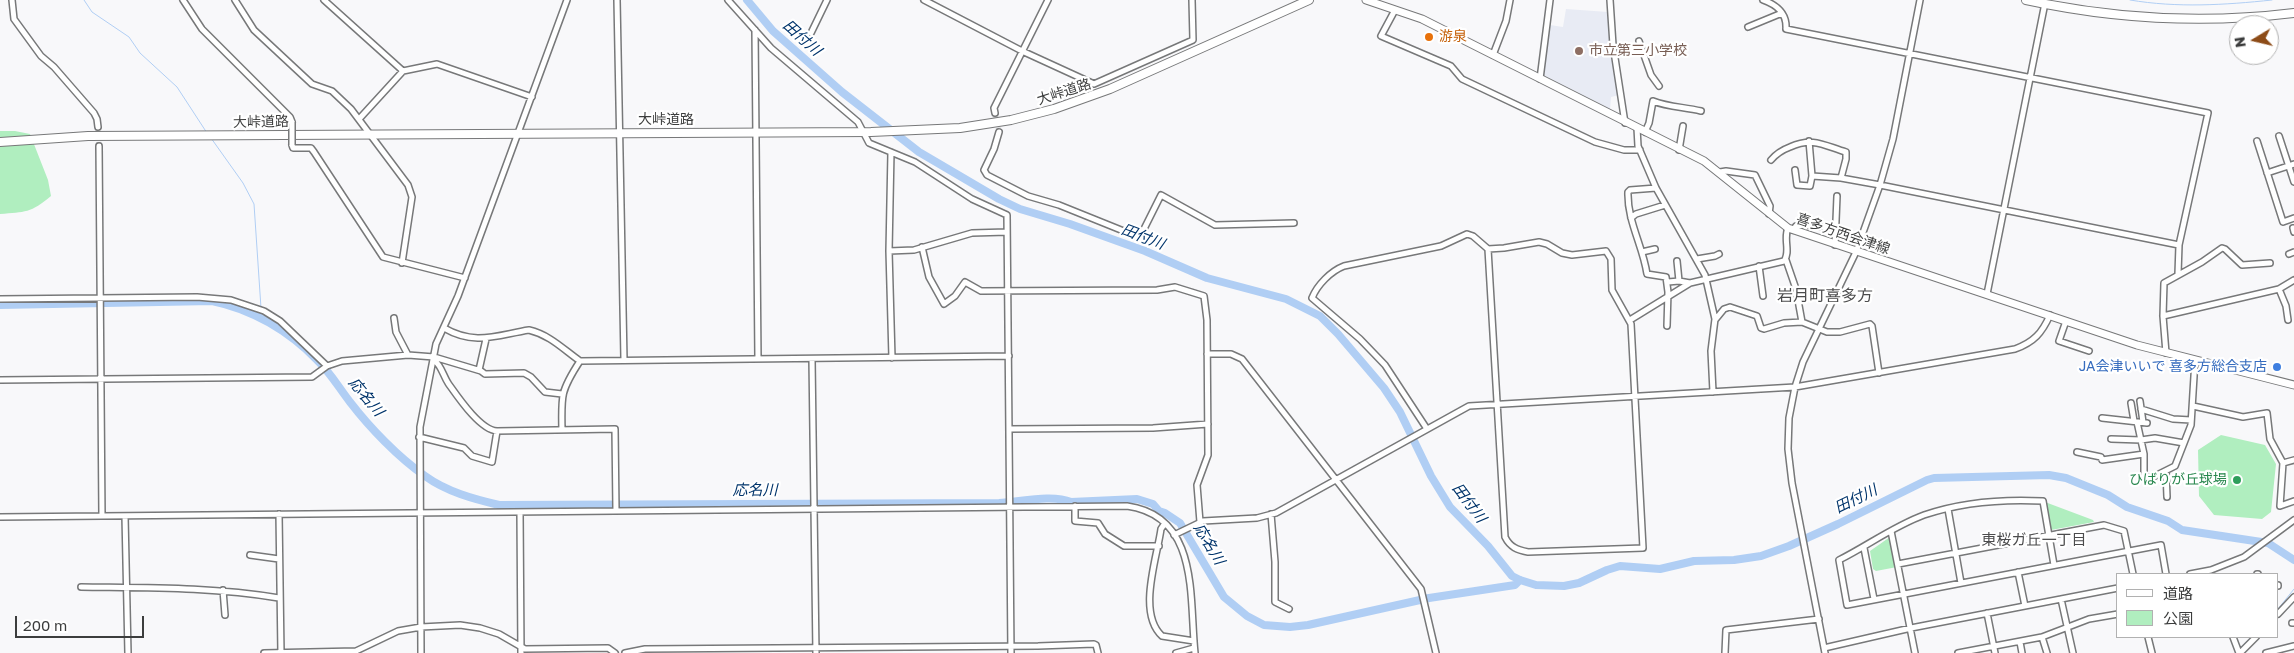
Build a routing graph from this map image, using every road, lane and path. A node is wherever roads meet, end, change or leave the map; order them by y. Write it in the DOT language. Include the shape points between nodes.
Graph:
graph roads {
  1 [pos="12,0"];
  2 [pos="183,0"];
  3 [pos="235,0"];
  4 [pos="324,0"];
  5 [pos="567,0"];
  6 [pos="617,0"];
  7 [pos="728,0"];
  8 [pos="827,0"];
  9 [pos="924,0"];
  10 [pos="1048,0"];
  11 [pos="1192,0"];
  12 [pos="1308,0"];
  13 [pos="1366,0"];
  14 [pos="1510,0"];
  15 [pos="1550,0"];
  16 [pos="1610,0"];
  17 [pos="1763,0"];
  18 [pos="1920,0"];
  19 [pos="2026,0"];
  20 [pos="2045,2"];
  21 [pos="1395,10"];
  22 [pos="1782,13"];
  23 [pos="2294,13"];
  24 [pos="1748,27"];
  25 [pos="755,30"];
  26 [pos="811,34"];
  27 [pos="1639,41"];
  28 [pos="1022,51"];
  29 [pos="1910,53"];
  30 [pos="1494,55"];
  31 [pos="403,71"];
  32 [pos="2031,76"];
  33 [pos="1540,79"];
  34 [pos="1659,86"];
  35 [pos="532,97"];
  36 [pos="1701,111"];
  37 [pos="995,113"];
  38 [pos="360,118"];
  39 [pos="1625,123"];
  40 [pos="1683,126"];
  41 [pos="98,127"];
  42 [pos="1637,128"];
  43 [pos="755,132"];
  44 [pos="867,132"];
  45 [pos="998,132"];
  46 [pos="1646,132"];
  47 [pos="518,133"];
  48 [pos="620,133"];
  49 [pos="372,134"];
  50 [pos="2279,136"];
  51 [pos="1809,141"];
  52 [pos="2257,141"];
  53 [pos="0,142"];
  54 [pos="99,146"];
  55 [pos="1640,150"];
  56 [pos="1678,150"];
  57 [pos="891,152"];
  58 [pos="1771,160"];
  59 [pos="2291,165"];
  60 [pos="1795,170"];
  61 [pos="1720,172"];
  62 [pos="2267,173"];
  63 [pos="1812,176"];
  64 [pos="1841,178"];
  65 [pos="2294,182"];
  66 [pos="1880,185"];
  67 [pos="1656,188"];
  68 [pos="1837,196"];
  69 [pos="1664,205"];
  70 [pos="2003,210"];
  71 [pos="1769,214"];
  72 [pos="1631,218"];
  73 [pos="2294,218"];
  74 [pos="1294,223"];
  75 [pos="1836,228"];
  76 [pos="1790,229"];
  77 [pos="1007,232"];
  78 [pos="1835,244"];
  79 [pos="2179,245"];
  80 [pos="922,247"];
  81 [pos="1488,249"];
  82 [pos="1655,249"];
  83 [pos="889,251"];
  84 [pos="1642,252"];
  85 [pos="1856,252"];
  86 [pos="1719,254"];
  87 [pos="1696,259"];
  88 [pos="1786,260"];
  89 [pos="1677,261"];
  90 [pos="402,263"];
  91 [pos="2270,263"];
  92 [pos="1758,266"];
  93 [pos="2178,274"];
  94 [pos="465,278"];
  95 [pos="1679,280"];
  96 [pos="1706,280"];
  97 [pos="2294,280"];
  98 [pos="1668,282"];
  99 [pos="1690,284"];
  100 [pos="2279,289"];
  101 [pos="1008,290"];
  102 [pos="1987,294"];
  103 [pos="1763,296"];
  104 [pos="100,298"];
  105 [pos="1667,298"];
  106 [pos="0,299"];
  107 [pos="2050,315"];
  108 [pos="2163,316"];
  109 [pos="394,318"];
  110 [pos="1630,320"];
  111 [pos="1715,320"];
  112 [pos="2288,320"];
  113 [pos="2066,321"];
  114 [pos="1802,322"];
  115 [pos="1667,326"];
  116 [pos="444,328"];
  117 [pos="1818,328"];
  118 [pos="486,338"];
  119 [pos="2089,351"];
  120 [pos="2166,353"];
  121 [pos="408,354"];
  122 [pos="1208,354"];
  123 [pos="1009,356"];
  124 [pos="434,358"];
  125 [pos="892,358"];
  126 [pos="758,359"];
  127 [pos="812,359"];
  128 [pos="624,360"];
  129 [pos="2195,360"];
  130 [pos="580,361"];
  131 [pos="326,367"];
  132 [pos="479,370"];
  133 [pos="1879,373"];
  134 [pos="101,379"];
  135 [pos="0,380"];
  136 [pos="2294,385"];
  137 [pos="1795,386"];
  138 [pos="1713,392"];
  139 [pos="562,394"];
  140 [pos="1635,396"];
  141 [pos="2140,401"];
  142 [pos="2131,403"];
  143 [pos="1497,405"];
  144 [pos="2194,406"];
  145 [pos="2141,409"];
  146 [pos="2102,418"];
  147 [pos="2191,420"];
  148 [pos="2140,422"];
  149 [pos="1208,424"];
  150 [pos="1009,429"];
  151 [pos="1427,429"];
  152 [pos="562,430"];
  153 [pos="497,431"];
  154 [pos="419,437"];
  155 [pos="2111,439"];
  156 [pos="2141,440"];
  157 [pos="2184,443"];
  158 [pos="2077,452"];
  159 [pos="2144,454"];
  160 [pos="2294,460"];
  161 [pos="2283,463"];
  162 [pos="2166,471"];
  163 [pos="1337,479"];
  164 [pos="2167,497"];
  165 [pos="2294,501"];
  166 [pos="1075,506"];
  167 [pos="814,508"];
  168 [pos="1010,508"];
  169 [pos="616,509"];
  170 [pos="1948,509"];
  171 [pos="420,512"];
  172 [pos="520,512"];
  173 [pos="279,514"];
  174 [pos="1272,514"];
  175 [pos="102,516"];
  176 [pos="125,516"];
  177 [pos="0,517"];
  178 [pos="2294,520"];
  179 [pos="1200,522"];
  180 [pos="1164,523"];
  181 [pos="1891,531"];
  182 [pos="1177,534"];
  183 [pos="2049,535"];
  184 [pos="1158,546"];
  185 [pos="1864,548"];
  186 [pos="2128,550"];
  187 [pos="1956,553"];
  188 [pos="250,555"];
  189 [pos="279,559"];
  190 [pos="1898,564"];
  191 [pos="2054,565"];
  192 [pos="2018,572"];
  193 [pos="2211,572"];
  194 [pos="2133,573"];
  195 [pos="2166,573"];
  196 [pos="1961,583"];
  197 [pos="81,587"];
  198 [pos="126,588"];
  199 [pos="2116,588"];
  200 [pos="223,590"];
  201 [pos="1904,594"];
  202 [pos="2294,597"];
  203 [pos="280,598"];
  204 [pos="1874,599"];
  205 [pos="2061,599"];
  206 [pos="2025,606"];
  207 [pos="1289,609"];
  208 [pos="1987,613"];
  209 [pos="2279,613"];
  210 [pos="2116,614"];
  211 [pos="224,615"];
  212 [pos="1818,619"];
  213 [pos="421,627"];
  214 [pos="2067,627"];
  215 [pos="1911,628"];
  216 [pos="2042,637"];
  217 [pos="2148,638"];
  218 [pos="2233,638"];
  219 [pos="2255,638"];
  220 [pos="1194,641"];
  221 [pos="2020,642"];
  222 [pos="1011,646"];
  223 [pos="1994,646"];
  224 [pos="2294,646"];
  225 [pos="521,650"];
  226 [pos="816,650"];
  227 [pos="1194,650"];
  228 [pos="1825,650"];
  229 [pos="638,652"];
  230 [pos="128,653"];
  231 [pos="264,653"];
  232 [pos="281,653"];
  233 [pos="421,653"];
  234 [pos="615,653"];
  235 [pos="625,653"];
  236 [pos="1011,653"];
  237 [pos="1098,653"];
  238 [pos="1176,653"];
  239 [pos="1436,653"];
  240 [pos="1725,653"];
  241 [pos="1915,653"];
  242 [pos="1958,653"];
  243 [pos="1995,653"];
  244 [pos="2022,653"];
  245 [pos="2047,653"];
  246 [pos="2073,653"];
  247 [pos="2152,653"];
  248 [pos="2239,653"];
  249 [pos="2266,653"];
  1 -- 41 [label="street" via="14,18 41,56 94,113"];
  2 -- 90 [label="street, bridge" via="202,29 290,117 293,148 311,148 383,257"];
  3 -- 38 [label="street" via="262,37 309,82 332,91"];
  4 -- 31 [label="street"];
  5 -- 35 [label="street"];
  6 -- 48 [label="street"];
  7 -- 25 [label="street"];
  8 -- 26 [label="street"];
  9 -- 28 [label="street"];
  10 -- 28 [label="street"];
  11 -- 28 [label="street" via="1193,40 1094,84"];
  12 -- 44 [label="highway, 大峠道路" via="1087,98 1011,120 960,128"];
  13 -- 21 [label="main road, 喜多方西会津線"];
  14 -- 30 [label="street"];
  15 -- 33 [label="street"];
  16 -- 39 [label="street"];
  17 -- 22 [label="street" via="1774,4"];
  18 -- 29 [label="street"];
  19 -- 20 [label="highway"];
  20 -- 23 [label="highway" via="2162,19 2234,19"];
  20 -- 32 [label="street"];
  21 -- 30 [label="main road, 喜多方西会津線" via="1422,19"];
  21 -- 55 [label="street" via="1381,36 1451,66 1462,79 1595,142 1624,150"];
  22 -- 24 [label="street"];
  22 -- 29 [label="street" via="1787,20 1786,29"];
  25 -- 43 [label="street"];
  25 -- 44 [label="street" via="771,48"];
  27 -- 34 [label="street" via="1651,75"];
  28 -- 37 [label="street" via="994,108"];
  29 -- 32 [label="street"];
  29 -- 66 [label="street"];
  30 -- 33 [label="main road, 喜多方西会津線"];
  31 -- 35 [label="street" via="437,64"];
  31 -- 38 [label="street"];
  32 -- 70 [label="street"];
  32 -- 79 [label="street" via="2208,113"];
  33 -- 39 [label="main road, 喜多方西会津線"];
  35 -- 47 [label="street"];
  36 -- 46 [label="street" via="1653,101"];
  38 -- 49 [label="street"];
  39 -- 42 [label="main road, 喜多方西会津線"];
  40 -- 56 [label="street"];
  42 -- 46 [label="main road, 喜多方西会津線"];
  42 -- 55 [label="street"];
  43 -- 44 [label="highway, 大峠道路"];
  43 -- 48 [label="highway, 大峠道路"];
  43 -- 126 [label="street"];
  44 -- 57 [label="street" via="869,143"];
  45 -- 74 [label="street" via="985,168 987,175 1028,196 1136,236 1142,233 1161,195 1215,225"];
  46 -- 56 [label="main road, 喜多方西会津線"];
  47 -- 48 [label="highway, 大峠道路"];
  47 -- 49 [label="highway, 大峠道路"];
  47 -- 94 [label="street"];
  48 -- 128 [label="street"];
  49 -- 53 [label="highway, 大峠道路" via="88,136"];
  49 -- 90 [label="street" via="412,191"];
  50 -- 59 [label="street"];
  51 -- 58 [label="street" via="1783,149"];
  51 -- 63 [label="street"];
  51 -- 64 [label="street" via="1846,152"];
  52 -- 62 [label="street"];
  54 -- 104 [label="street"];
  55 -- 67 [label="street"];
  56 -- 61 [label="main road, 喜多方西会津線"];
  57 -- 77 [label="street" via="915,162 972,199 1005,213 1008,217"];
  57 -- 83 [label="street"];
  59 -- 62 [label="street"];
  59 -- 65 [label="street"];
  60 -- 63 [label="street" via="1798,186 1810,186"];
  61 -- 71 [label="main road, 喜多方西会津線"];
  61 -- 71 [label="street" via="1754,175 1770,206"];
  62 -- 73 [label="street" via="2283,222"];
  63 -- 64 [label="street"];
  64 -- 66 [label="street"];
  66 -- 70 [label="street"];
  66 -- 85 [label="street"];
  67 -- 69 [label="street"];
  67 -- 72 [label="street" via="1628,192"];
  68 -- 75 [label="street"];
  69 -- 72 [label="street"];
  69 -- 87 [label="street"];
  70 -- 79 [label="street"];
  70 -- 102 [label="street"];
  71 -- 76 [label="main road, 喜多方西会津線"];
  72 -- 84 [label="street"];
  75 -- 76 [label="street" via="1805,224"];
  75 -- 78 [label="street"];
  76 -- 78 [label="main road, 喜多方西会津線"];
  76 -- 88 [label="street" via="1785,236"];
  77 -- 80 [label="street" via="972,233"];
  77 -- 101 [label="street"];
  78 -- 85 [label="main road, 喜多方西会津線"];
  79 -- 93 [label="street"];
  80 -- 83 [label="street"];
  80 -- 101 [label="street" via="929,277 944,304 965,282 977,291"];
  81 -- 110 [label="street" via="1540,242 1572,254 1606,251 1611,259 1612,290"];
  81 -- 143 [label="street"];
  81 -- 151 [label="street" via="1467,234 1442,246 1344,266 1332,272 1312,298 1385,365"];
  82 -- 84 [label="street"];
  83 -- 125 [label="street"];
  84 -- 98 [label="street" via="1647,274 1665,275"];
  85 -- 102 [label="main road, 喜多方西会津線"];
  85 -- 117 [label="street"];
  86 -- 87 [label="street"];
  87 -- 96 [label="street"];
  88 -- 92 [label="street"];
  88 -- 114 [label="street"];
  89 -- 95 [label="street"];
  90 -- 94 [label="street"];
  91 -- 93 [label="street" via="2242,264 2222,248"];
  92 -- 96 [label="street"];
  92 -- 103 [label="street"];
  93 -- 108 [label="street" via="2164,282"];
  94 -- 116 [label="street"];
  95 -- 98 [label="street"];
  95 -- 99 [label="street"];
  96 -- 99 [label="street"];
  96 -- 111 [label="street"];
  97 -- 100 [label="street"];
  98 -- 105 [label="street"];
  99 -- 105 [label="street"];
  100 -- 108 [label="street"];
  100 -- 112 [label="street"];
  101 -- 122 [label="street" via="1157,290 1171,286 1192,290 1206,299"];
  101 -- 123 [label="street"];
  102 -- 107 [label="main road, 喜多方西会津線"];
  104 -- 106 [label="street"];
  104 -- 131 [label="street" via="215,298 246,304 286,325"];
  104 -- 134 [label="street"];
  105 -- 110 [label="street"];
  105 -- 115 [label="street"];
  107 -- 113 [label="main road, 喜多方西会津線"];
  107 -- 133 [label="street" via="2037,337 2016,349"];
  108 -- 120 [label="street"];
  109 -- 121 [label="street" via="396,332"];
  110 -- 140 [label="street"];
  111 -- 114 [label="street" via="1730,307 1757,316 1764,329"];
  111 -- 138 [label="street" via="1711,351"];
  113 -- 119 [label="street" via="2060,341"];
  113 -- 120 [label="main road, 喜多方西会津線"];
  114 -- 117 [label="street"];
  116 -- 118 [label="street" via="458,336"];
  116 -- 124 [label="street" via="436,344"];
  117 -- 133 [label="street" via="1840,332 1872,324"];
  117 -- 137 [label="street"];
  118 -- 130 [label="street" via="535,331 553,339"];
  118 -- 132 [label="street"];
  120 -- 129 [label="main road, 喜多方西会津線"];
  121 -- 124 [label="street"];
  121 -- 131 [label="street" via="352,360"];
  122 -- 149 [label="street"];
  122 -- 163 [label="street" via="1231,354 1242,359"];
  123 -- 125 [label="street"];
  123 -- 150 [label="street"];
  124 -- 132 [label="street"];
  124 -- 153 [label="street" via="474,417 485,428"];
  124 -- 154 [label="street"];
  125 -- 127 [label="street"];
  126 -- 127 [label="street"];
  126 -- 128 [label="street"];
  127 -- 167 [label="street"];
  128 -- 130 [label="street"];
  129 -- 136 [label="main road, 喜多方西会津線"];
  129 -- 144 [label="street"];
  130 -- 139 [label="street"];
  131 -- 134 [label="street" via="312,377"];
  132 -- 139 [label="street" via="495,375 524,373 545,392"];
  133 -- 137 [label="street"];
  134 -- 135 [label="street"];
  134 -- 175 [label="street"];
  137 -- 138 [label="street"];
  137 -- 212 [label="street" via="1788,449"];
  138 -- 140 [label="street"];
  139 -- 152 [label="street"];
  140 -- 143 [label="street"];
  140 -- 143 [label="street" via="1644,548 1528,552 1510,546 1505,537"];
  141 -- 145 [label="street"];
  142 -- 148 [label="street"];
  143 -- 151 [label="street" via="1469,406"];
  144 -- 147 [label="street"];
  144 -- 161 [label="street" via="2243,417 2267,413 2270,439"];
  145 -- 147 [label="street"];
  145 -- 148 [label="street"];
  146 -- 148 [label="street"];
  147 -- 157 [label="street"];
  148 -- 156 [label="street"];
  149 -- 150 [label="street" via="1154,428"];
  149 -- 179 [label="street" via="1208,456 1198,485"];
  150 -- 168 [label="street"];
  151 -- 163 [label="street"];
  152 -- 153 [label="street"];
  152 -- 169 [label="street" via="615,430"];
  153 -- 154 [label="street" via="492,462 472,456 459,446"];
  154 -- 171 [label="street"];
  155 -- 156 [label="street"];
  156 -- 157 [label="street" via="2155,438"];
  156 -- 159 [label="street"];
  157 -- 162 [label="street" via="2175,466"];
  158 -- 159 [label="street" via="2101,457 2102,460"];
  159 -- 162 [label="street" via="2144,477 2151,478"];
  160 -- 161 [label="street"];
  161 -- 165 [label="street" via="2280,506"];
  162 -- 164 [label="street"];
  163 -- 174 [label="street"];
  163 -- 239 [label="street" via="1421,589"];
  166 -- 168 [label="street"];
  166 -- 180 [label="street" via="1133,507 1151,512"];
  166 -- 184 [label="street" via="1075,521 1098,523 1106,534 1124,546"];
  167 -- 168 [label="street"];
  167 -- 169 [label="street"];
  167 -- 226 [label="street"];
  168 -- 222 [label="street"];
  169 -- 172 [label="street"];
  170 -- 181 [label="street" via="1924,515"];
  170 -- 183 [label="street" via="1993,501 2043,501"];
  170 -- 187 [label="street"];
  171 -- 172 [label="street"];
  171 -- 173 [label="street"];
  171 -- 213 [label="street"];
  172 -- 225 [label="street"];
  173 -- 176 [label="street"];
  173 -- 189 [label="street"];
  174 -- 179 [label="street"];
  174 -- 207 [label="street" via="1275,602"];
  175 -- 176 [label="street"];
  175 -- 177 [label="street"];
  176 -- 198 [label="street"];
  178 -- 193 [label="street" via="2244,557"];
  179 -- 182 [label="street"];
  180 -- 182 [label="street"];
  180 -- 184 [label="street"];
  181 -- 185 [label="street"];
  181 -- 190 [label="street"];
  182 -- 220 [label="street" via="1187,562"];
  183 -- 186 [label="street" via="2104,525 2124,531"];
  183 -- 187 [label="street"];
  183 -- 191 [label="street"];
  184 -- 220 [label="street" via="1151,577 1152,620 1162,636"];
  185 -- 204 [label="street"];
  185 -- 204 [label="street" via="1839,560 1847,605"];
  186 -- 191 [label="street"];
  186 -- 194 [label="street"];
  186 -- 195 [label="street" via="2161,545"];
  187 -- 190 [label="street"];
  187 -- 196 [label="street"];
  188 -- 189 [label="street"];
  189 -- 203 [label="street"];
  190 -- 201 [label="street"];
  191 -- 192 [label="street"];
  192 -- 196 [label="street"];
  192 -- 206 [label="street"];
  196 -- 201 [label="street"];
  197 -- 198 [label="street"];
  198 -- 200 [label="street"];
  198 -- 230 [label="street"];
  199 -- 205 [label="street"];
  200 -- 203 [label="street"];
  200 -- 211 [label="street"];
  201 -- 204 [label="street"];
  201 -- 215 [label="street"];
  202 -- 209 [label="street"];
  203 -- 232 [label="street"];
  205 -- 206 [label="street"];
  205 -- 214 [label="street"];
  206 -- 208 [label="street"];
  208 -- 215 [label="street"];
  208 -- 223 [label="street"];
  210 -- 214 [label="street"];
  212 -- 228 [label="street"];
  212 -- 240 [label="street" via="1726,630"];
  213 -- 225 [label="street" via="460,625 480,628 506,638"];
  213 -- 232 [label="street" via="398,631 356,651"];
  213 -- 233 [label="street"];
  214 -- 216 [label="street"];
  214 -- 246 [label="street"];
  215 -- 228 [label="street"];
  215 -- 241 [label="street"];
  216 -- 221 [label="street"];
  216 -- 245 [label="street"];
  217 -- 247 [label="street"];
  218 -- 248 [label="street"];
  219 -- 248 [label="street"];
  220 -- 227 [label="street"];
  221 -- 223 [label="street"];
  221 -- 244 [label="street"];
  222 -- 226 [label="street"];
  222 -- 236 [label="street"];
  222 -- 237 [label="street" via="1094,644"];
  223 -- 242 [label="street"];
  223 -- 243 [label="street"];
  224 -- 249 [label="street"];
  225 -- 234 [label="street" via="608,648"];
  226 -- 229 [label="street"];
  227 -- 238 [label="street"];
  229 -- 235 [label="street"];
  231 -- 232 [label="street"];
}
